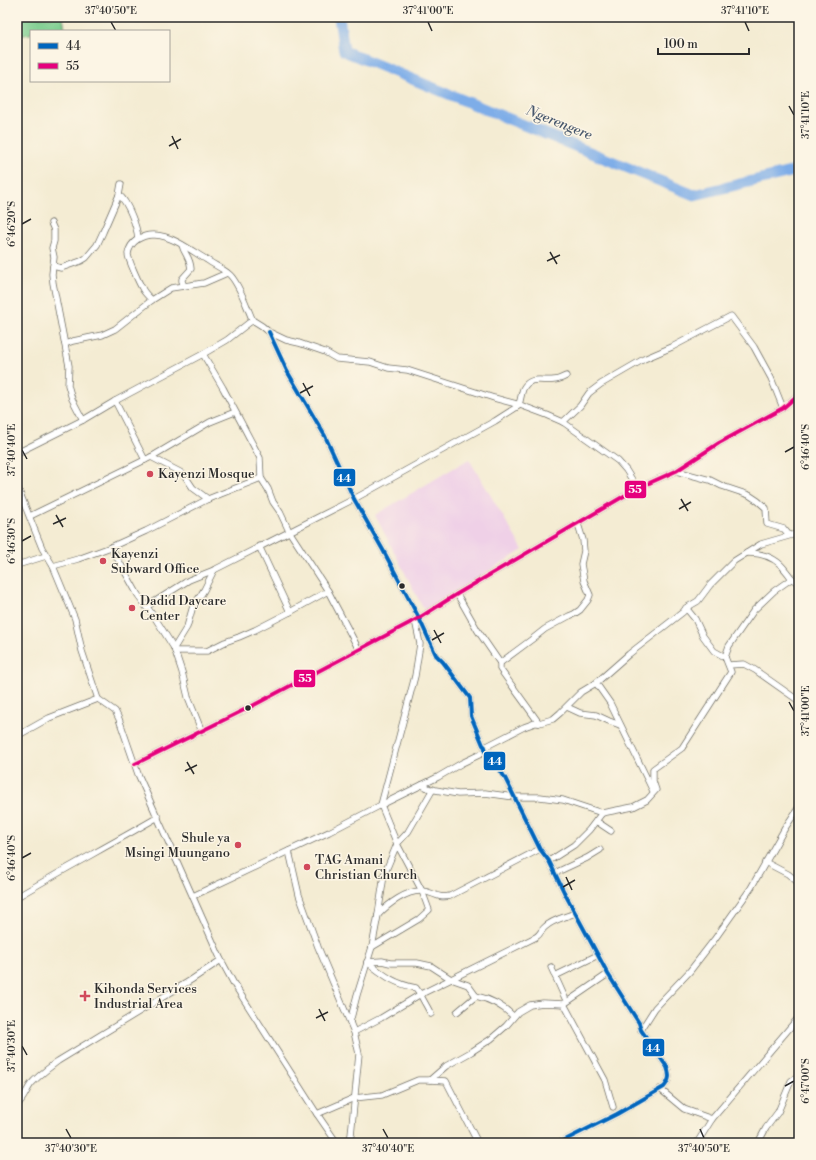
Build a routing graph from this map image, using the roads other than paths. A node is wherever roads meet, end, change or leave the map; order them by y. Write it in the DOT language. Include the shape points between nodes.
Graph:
graph roads {
  1 [pos="121,184"];
  2 [pos="119,195"];
  3 [pos="51,223"];
  4 [pos="138,238"];
  5 [pos="181,245"];
  6 [pos="53,266"];
  7 [pos="227,273"];
  8 [pos="184,286"];
  9 [pos="152,300"];
  10 [pos="253,322"];
  11 [pos="269,332"];
  12 [pos="65,344"];
  13 [pos="203,354"];
  14 [pos="566,376"];
  15 [pos="799,394"];
  16 [pos="115,401"];
  17 [pos="520,405"];
  18 [pos="783,408"];
  19 [pos="235,412"];
  20 [pos="83,420"];
  21 [pos="563,422"];
  22 [pos="17,453"];
  23 [pos="148,458"];
  24 [pos="676,471"];
  25 [pos="261,478"];
  26 [pos="17,486"];
  27 [pos="636,489"];
  28 [pos="208,499"];
  29 [pos="354,499"];
  30 [pos="30,516"];
  31 [pos="578,524"];
  32 [pos="289,531"];
  33 [pos="799,533"];
  34 [pos="789,535"];
  35 [pos="259,546"];
  36 [pos="111,547"];
  37 [pos="746,553"];
  38 [pos="46,556"];
  39 [pos="17,566"];
  40 [pos="53,566"];
  41 [pos="214,570"];
  42 [pos="791,579"];
  43 [pos="799,584"];
  44 [pos="328,591"];
  45 [pos="456,594"];
  46 [pos="146,607"];
  47 [pos="686,608"];
  48 [pos="290,612"];
  49 [pos="417,619"];
  50 [pos="174,650"];
  51 [pos="358,650"];
  52 [pos="725,657"];
  53 [pos="500,663"];
  54 [pos="729,665"];
  55 [pos="596,683"];
  56 [pos="98,699"];
  57 [pos="799,701"];
  58 [pos="567,707"];
  59 [pos="539,723"];
  60 [pos="620,725"];
  61 [pos="202,732"];
  62 [pos="17,736"];
  63 [pos="485,750"];
  64 [pos="135,764"];
  65 [pos="422,785"];
  66 [pos="433,790"];
  67 [pos="654,793"];
  68 [pos="514,796"];
  69 [pos="381,805"];
  70 [pos="799,807"];
  71 [pos="602,813"];
  72 [pos="158,817"];
  73 [pos="596,821"];
  74 [pos="612,831"];
  75 [pos="397,844"];
  76 [pos="540,850"];
  77 [pos="600,850"];
  78 [pos="289,851"];
  79 [pos="549,861"];
  80 [pos="765,862"];
  81 [pos="555,873"];
  82 [pos="799,883"];
  83 [pos="422,891"];
  84 [pos="193,896"];
  85 [pos="17,897"];
  86 [pos="575,913"];
  87 [pos="378,915"];
  88 [pos="372,947"];
  89 [pos="598,955"];
  90 [pos="221,960"];
  91 [pos="367,962"];
  92 [pos="551,967"];
  93 [pos="608,974"];
  94 [pos="555,976"];
  95 [pos="451,979"];
  96 [pos="420,994"];
  97 [pos="476,996"];
  98 [pos="564,1001"];
  99 [pos="457,1012"];
  100 [pos="431,1014"];
  101 [pos="513,1016"];
  102 [pos="799,1017"];
  103 [pos="350,1023"];
  104 [pos="641,1030"];
  105 [pos="354,1032"];
  106 [pos="799,1075"];
  107 [pos="430,1080"];
  108 [pos="660,1089"];
  109 [pos="354,1098"];
  110 [pos="17,1105"];
  111 [pos="613,1107"];
  112 [pos="317,1114"];
  113 [pos="712,1119"];
  114 [pos="337,1143"];
  115 [pos="348,1143"];
  116 [pos="478,1143"];
  117 [pos="559,1143"];
  118 [pos="697,1143"];
  119 [pos="758,1143"];
  1 -- 2 [label="street"];
  2 -- 4 [label="street" via="125,202"];
  2 -- 6 [label="street" via="101,238 89,254 77,263 61,268"];
  3 -- 6 [label="street" via="54,230"];
  4 -- 5 [label="street" via="157,235"];
  4 -- 9 [label="street" via="128,254 129,259 142,289"];
  5 -- 7 [label="street"];
  5 -- 8 [label="street" via="190,258 191,269 182,279"];
  6 -- 12 [label="street" via="53,283"];
  7 -- 8 [label="street" via="204,283"];
  7 -- 10 [label="street" via="236,284"];
  8 -- 9 [label="street" via="171,288"];
  9 -- 12 [label="street" via="114,329 102,335"];
  10 -- 11 [label="street"];
  10 -- 13 [label="street"];
  11 -- 17 [label="street" via="325,352 337,359 370,362 388,368 407,370"];
  11 -- 29 [label="street" via="287,371 326,436"];
  12 -- 20 [label="street" via="69,366 68,385"];
  13 -- 16 [label="street"];
  13 -- 19 [label="street"];
  14 -- 17 [label="street" via="554,380 531,381 522,390"];
  15 -- 18 [label="street"];
  16 -- 20 [label="street"];
  16 -- 23 [label="street"];
  17 -- 21 [label="street"];
  17 -- 29 [label="street" via="489,425"];
  18 -- 21 [label="street" via="771,378 754,347 731,316 644,359 601,384 589,393"];
  18 -- 24 [label="street"];
  19 -- 23 [label="street" via="210,422"];
  19 -- 25 [label="street" via="260,458"];
  20 -- 22 [label="street"];
  21 -- 27 [label="street" via="618,462 626,470"];
  23 -- 28 [label="street" via="180,472"];
  23 -- 30 [label="street"];
  24 -- 27 [label="street"];
  24 -- 34 [label="street" via="710,480 749,495 766,508 767,524 784,529"];
  25 -- 28 [label="street"];
  25 -- 32 [label="street"];
  26 -- 30 [label="street"];
  27 -- 31 [label="street"];
  28 -- 36 [label="street"];
  29 -- 32 [label="street"];
  29 -- 49 [label="street"];
  30 -- 38 [label="street"];
  31 -- 45 [label="street"];
  31 -- 53 [label="street" via="584,540 581,564 590,595 588,600 580,610 545,629"];
  32 -- 35 [label="street"];
  32 -- 44 [label="street"];
  33 -- 34 [label="street"];
  34 -- 37 [label="street" via="761,544"];
  35 -- 41 [label="street"];
  35 -- 48 [label="street"];
  36 -- 40 [label="street"];
  36 -- 46 [label="street"];
  37 -- 42 [label="street" via="777,561"];
  37 -- 47 [label="street" via="734,561 698,601"];
  38 -- 39 [label="street"];
  38 -- 40 [label="street"];
  40 -- 56 [label="street" via="75,619"];
  41 -- 46 [label="street" via="189,580"];
  41 -- 50 [label="street" via="193,606 187,627"];
  42 -- 43 [label="street"];
  42 -- 52 [label="street" via="754,610 729,646"];
  44 -- 48 [label="street"];
  44 -- 51 [label="street"];
  45 -- 49 [label="street"];
  45 -- 53 [label="street"];
  46 -- 50 [label="street"];
  47 -- 52 [label="street" via="714,651"];
  47 -- 55 [label="street"];
  48 -- 50 [label="street" via="207,651"];
  49 -- 51 [label="street"];
  49 -- 63 [label="street" via="436,655 470,698 471,716"];
  49 -- 69 [label="street" via="420,644 415,676"];
  50 -- 61 [label="street" via="188,698"];
  51 -- 61 [label="street"];
  52 -- 54 [label="street"];
  53 -- 59 [label="street" via="500,669"];
  54 -- 57 [label="street" via="744,664"];
  54 -- 67 [label="street" via="731,672 682,748 653,769 652,781 656,790"];
  55 -- 58 [label="street" via="581,692"];
  55 -- 60 [label="street" via="610,703"];
  56 -- 62 [label="street" via="49,718"];
  56 -- 64 [label="street" via="115,711"];
  58 -- 59 [label="street" via="553,718"];
  58 -- 60 [label="street"];
  59 -- 63 [label="street" via="524,727"];
  60 -- 67 [label="street"];
  61 -- 64 [label="street"];
  63 -- 65 [label="street"];
  63 -- 68 [label="street" via="492,752"];
  64 -- 72 [label="street"];
  65 -- 66 [label="street"];
  65 -- 69 [label="street"];
  66 -- 68 [label="street" via="458,794"];
  66 -- 75 [label="street" via="408,832"];
  67 -- 71 [label="street" via="633,807"];
  68 -- 71 [label="street" via="563,800"];
  68 -- 76 [label="street"];
  69 -- 75 [label="street"];
  69 -- 78 [label="street"];
  70 -- 80 [label="street"];
  71 -- 73 [label="street"];
  72 -- 84 [label="street"];
  72 -- 85 [label="street"];
  73 -- 74 [label="street"];
  73 -- 79 [label="street" via="574,845"];
  75 -- 83 [label="street"];
  75 -- 87 [label="street" via="384,875"];
  76 -- 79 [label="street"];
  76 -- 83 [label="street" via="450,896 443,897"];
  77 -- 81 [label="street"];
  78 -- 84 [label="street"];
  78 -- 103 [label="street" via="299,895"];
  79 -- 81 [label="street"];
  80 -- 82 [label="street"];
  80 -- 104 [label="street" via="751,888 714,940 690,971 655,1008"];
  81 -- 86 [label="street"];
  83 -- 87 [label="street" via="392,902"];
  83 -- 88 [label="street" via="429,910 419,919"];
  84 -- 90 [label="street"];
  86 -- 89 [label="street"];
  86 -- 95 [label="street" via="553,921 536,937"];
  87 -- 88 [label="street"];
  88 -- 91 [label="street"];
  89 -- 93 [label="street"];
  89 -- 94 [label="street"];
  90 -- 110 [label="street" via="58,1061 30,1085 24,1098"];
  90 -- 112 [label="street"];
  91 -- 95 [label="street" via="431,966"];
  91 -- 96 [label="street" via="386,978 416,988"];
  91 -- 103 [label="street"];
  92 -- 94 [label="street"];
  93 -- 98 [label="street"];
  93 -- 104 [label="street"];
  94 -- 98 [label="street"];
  95 -- 96 [label="street"];
  95 -- 97 [label="street" via="468,985"];
  96 -- 100 [label="street"];
  96 -- 105 [label="street"];
  97 -- 99 [label="street"];
  97 -- 101 [label="street" via="487,998 508,1010"];
  98 -- 101 [label="street" via="530,1005"];
  98 -- 111 [label="street" via="605,1080"];
  101 -- 107 [label="street" via="491,1039 446,1066"];
  102 -- 113 [label="street"];
  103 -- 105 [label="street"];
  104 -- 108 [label="street" via="669,1072 669,1081"];
  105 -- 109 [label="street" via="359,1054"];
  106 -- 119 [label="street" via="791,1081 778,1112"];
  107 -- 109 [label="street" via="418,1080 382,1095"];
  107 -- 116 [label="street" via="446,1081"];
  108 -- 113 [label="street" via="684,1108"];
  108 -- 117 [label="street"];
  109 -- 112 [label="street"];
  109 -- 115 [label="street"];
  112 -- 114 [label="street"];
  113 -- 118 [label="street"];
}
